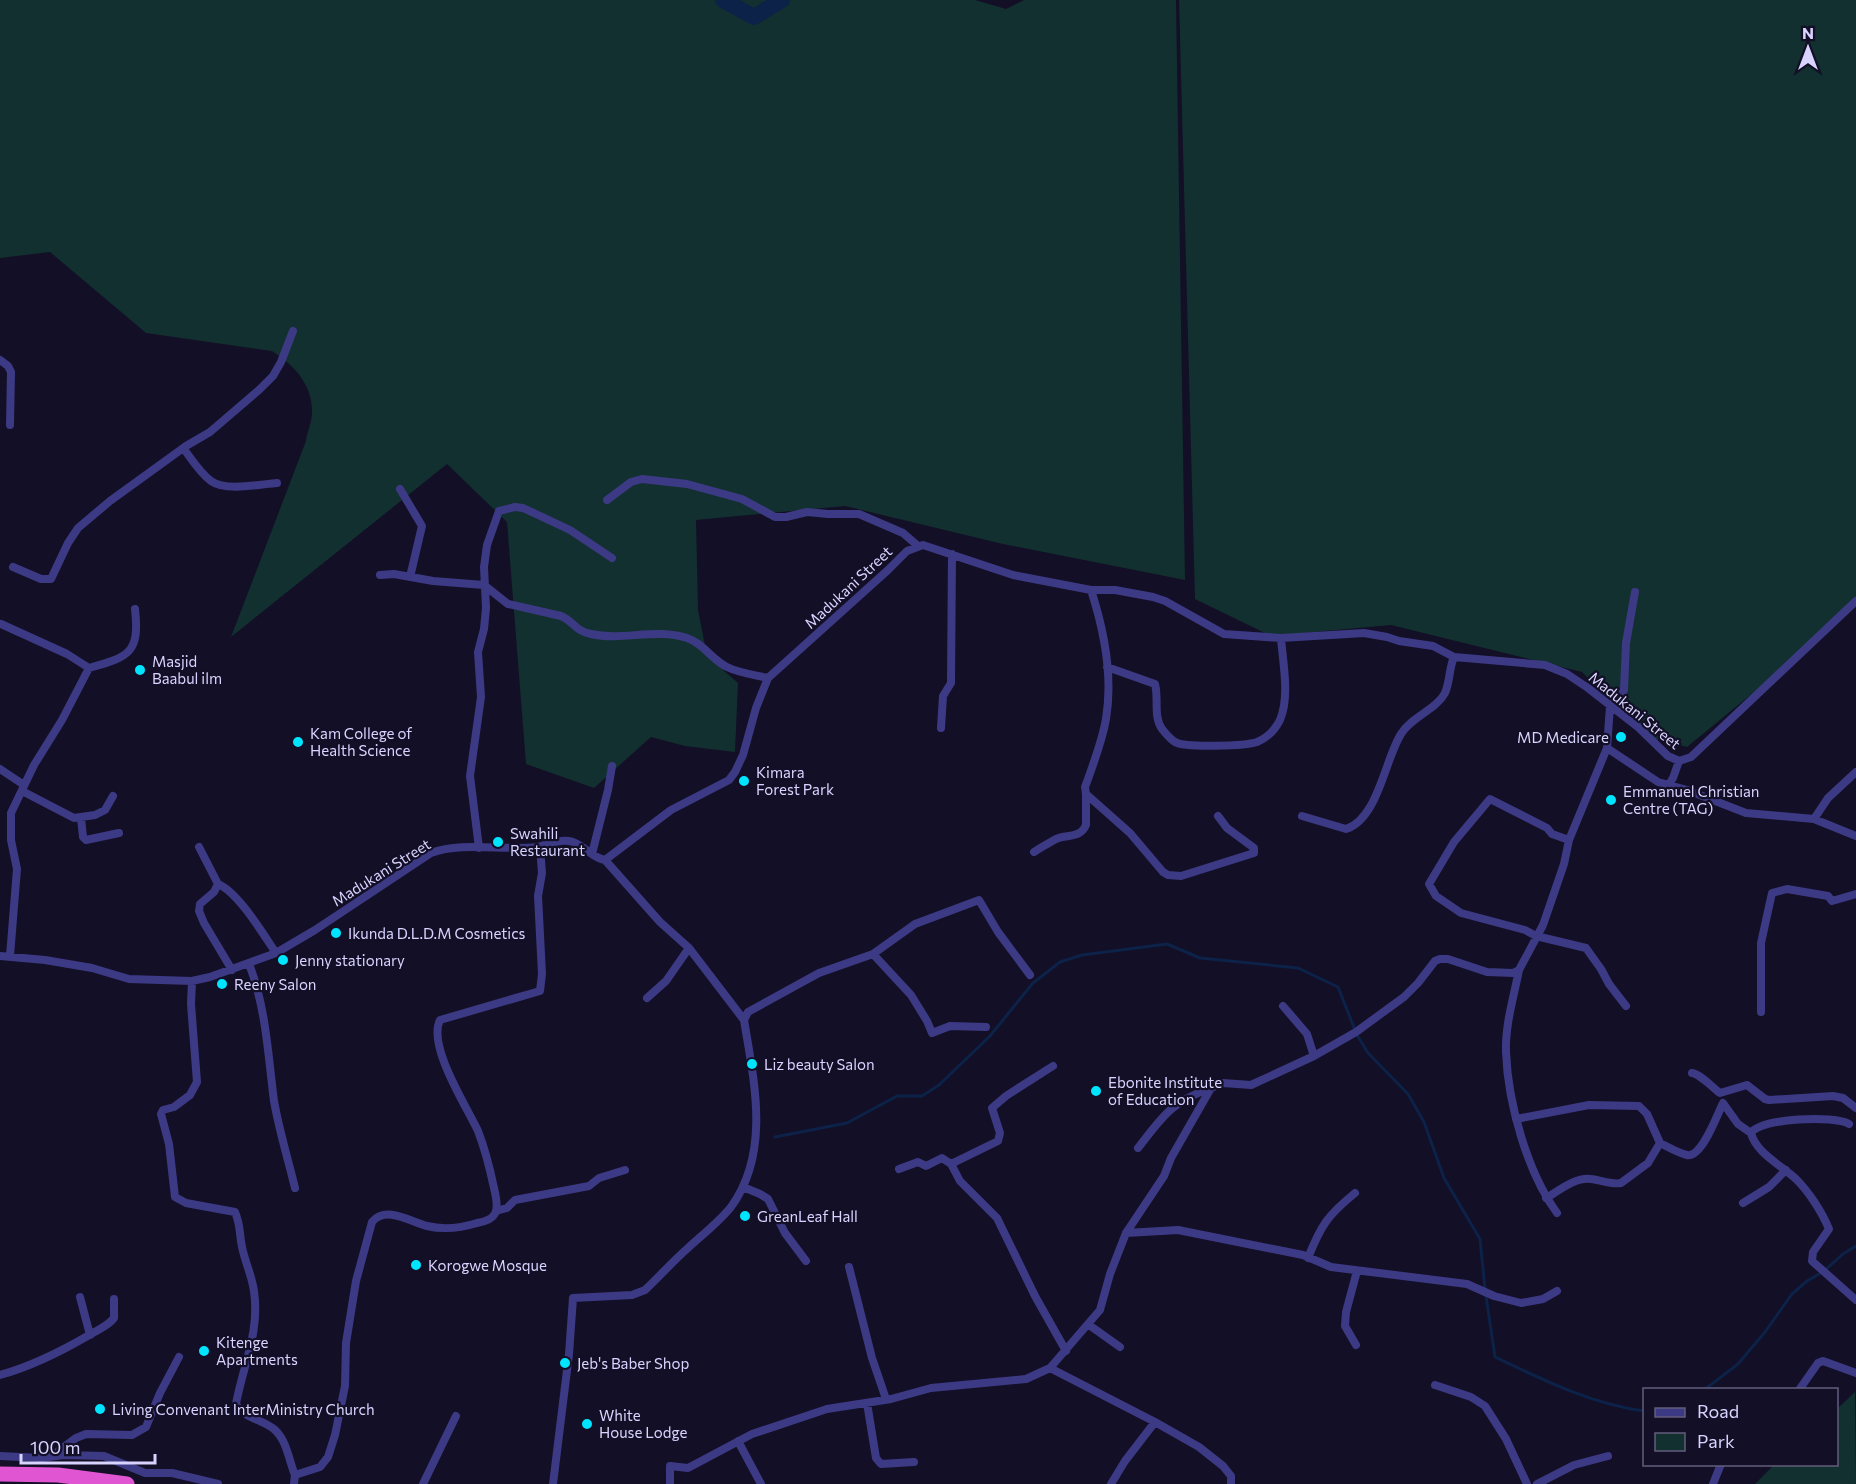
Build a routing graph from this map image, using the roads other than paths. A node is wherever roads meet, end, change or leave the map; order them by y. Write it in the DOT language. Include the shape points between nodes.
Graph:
graph roads {
  1 [pos="293,331"];
  2 [pos="0,360"];
  3 [pos="10,425"];
  4 [pos="184,448"];
  5 [pos="277,483"];
  6 [pos="400,489"];
  7 [pos="607,500"];
  8 [pos="918,546"];
  9 [pos="952,554"];
  10 [pos="612,558"];
  11 [pos="13,567"];
  12 [pos="380,575"];
  13 [pos="410,577"];
  14 [pos="484,585"];
  15 [pos="1091,590"];
  16 [pos="1635,592"];
  17 [pos="1856,601"];
  18 [pos="135,609"];
  19 [pos="1,624"];
  20 [pos="1281,638"];
  21 [pos="1454,657"];
  22 [pos="1107,667"];
  23 [pos="89,668"];
  24 [pos="768,678"];
  25 [pos="1610,706"];
  26 [pos="941,728"];
  27 [pos="1607,748"];
  28 [pos="1678,761"];
  29 [pos="612,766"];
  30 [pos="0,769"];
  31 [pos="1856,772"];
  32 [pos="1668,786"];
  33 [pos="23,788"];
  34 [pos="1086,794"];
  35 [pos="113,796"];
  36 [pos="1218,816"];
  37 [pos="1302,816"];
  38 [pos="81,818"];
  39 [pos="1814,819"];
  40 [pos="119,833"];
  41 [pos="1856,836"];
  42 [pos="1569,840"];
  43 [pos="199,847"];
  44 [pos="540,847"];
  45 [pos="479,848"];
  46 [pos="1034,852"];
  47 [pos="592,854"];
  48 [pos="605,860"];
  49 [pos="218,884"];
  50 [pos="1856,894"];
  51 [pos="1536,936"];
  52 [pos="689,948"];
  53 [pos="276,953"];
  54 [pos="873,954"];
  55 [pos="0,956"];
  56 [pos="10,956"];
  57 [pos="249,964"];
  58 [pos="232,970"];
  59 [pos="1519,970"];
  60 [pos="1030,975"];
  61 [pos="192,981"];
  62 [pos="646,998"];
  63 [pos="1283,1006"];
  64 [pos="1626,1006"];
  65 [pos="1761,1012"];
  66 [pos="744,1020"];
  67 [pos="986,1027"];
  68 [pos="1314,1056"];
  69 [pos="1053,1066"];
  70 [pos="1692,1073"];
  71 [pos="1211,1088"];
  72 [pos="1720,1093"];
  73 [pos="1723,1103"];
  74 [pos="1856,1108"];
  75 [pos="1516,1119"];
  76 [pos="1849,1125"];
  77 [pos="1750,1133"];
  78 [pos="1660,1143"];
  79 [pos="1138,1148"];
  80 [pos="951,1164"];
  81 [pos="899,1169"];
  82 [pos="625,1170"];
  83 [pos="1786,1170"];
  84 [pos="743,1187"];
  85 [pos="295,1188"];
  86 [pos="1355,1193"];
  87 [pos="1546,1198"];
  88 [pos="1743,1203"];
  89 [pos="496,1211"];
  90 [pos="1557,1213"];
  91 [pos="1126,1233"];
  92 [pos="1308,1258"];
  93 [pos="806,1261"];
  94 [pos="849,1267"];
  95 [pos="1357,1271"];
  96 [pos="1557,1291"];
  97 [pos="80,1297"];
  98 [pos="114,1299"];
  99 [pos="1856,1300"];
  100 [pos="1089,1325"];
  101 [pos="90,1335"];
  102 [pos="1356,1345"];
  103 [pos="1120,1347"];
  104 [pos="1066,1351"];
  105 [pos="179,1357"];
  106 [pos="1050,1368"];
  107 [pos="1856,1373"];
  108 [pos="0,1375"];
  109 [pos="1435,1385"];
  110 [pos="1799,1388"];
  111 [pos="886,1399"];
  112 [pos="867,1402"];
  113 [pos="456,1416"];
  114 [pos="1155,1422"];
  115 [pos="738,1441"];
  116 [pos="0,1456"];
  117 [pos="52,1456"];
  118 [pos="1608,1456"];
  119 [pos="914,1462"];
  120 [pos="1720,1466"];
  121 [pos="0,1474"];
  122 [pos="294,1480"];
  123 [pos="127,1484"];
  124 [pos="219,1484"];
  125 [pos="423,1484"];
  126 [pos="553,1484"];
  127 [pos="670,1484"];
  128 [pos="761,1484"];
  129 [pos="1111,1484"];
  130 [pos="1231,1484"];
  131 [pos="1527,1484"];
  132 [pos="1537,1484"];
  133 [pos="1713,1484"];
  1 -- 4 [label="street" via="273,376 210,432"];
  2 -- 3 [label="street" via="11,372"];
  4 -- 5 [label="street" via="214,483"];
  4 -- 11 [label="street" via="78,528 51,579 41,579"];
  6 -- 13 [label="street" via="422,526"];
  7 -- 8 [label="street" via="631,482 642,479 687,484 742,499 775,517 807,512 859,514 903,533"];
  8 -- 9 [label="street, Madukani Street"];
  8 -- 24 [label="street, Madukani Street" via="907,550"];
  9 -- 15 [label="street, Madukani Street" via="1013,575"];
  9 -- 26 [label="street" via="951,682 943,696"];
  10 -- 14 [label="street" via="554,522 523,508 507,508 499,511 487,545"];
  12 -- 13 [label="street"];
  13 -- 14 [label="street"];
  14 -- 24 [label="street" via="508,604 565,617 582,632 687,638 728,668"];
  14 -- 45 [label="street" via="486,608 478,652 481,697 470,776"];
  15 -- 20 [label="street, Madukani Street" via="1153,597 1224,634"];
  15 -- 22 [label="street"];
  16 -- 25 [label="street" via="1626,643 1624,690"];
  17 -- 28 [label="street, Madukani Street" via="1691,757"];
  18 -- 23 [label="street" via="136,635 129,652"];
  19 -- 23 [label="street"];
  20 -- 21 [label="street, Madukani Street" via="1371,633 1433,646"];
  20 -- 22 [label="street" via="1283,710 1274,730 1254,743 1201,746 1175,742 1157,718 1155,684"];
  21 -- 25 [label="street, Madukani Street" via="1545,665 1567,674"];
  21 -- 37 [label="street" via="1443,696 1401,732 1377,794 1361,817 1346,829"];
  22 -- 34 [label="street" via="1106,719"];
  23 -- 33 [label="street"];
  24 -- 48 [label="street, Madukani Street" via="743,755 729,780 671,810"];
  25 -- 27 [label="street"];
  25 -- 28 [label="street, Madukani Street"];
  27 -- 32 [label="street"];
  27 -- 42 [label="street"];
  28 -- 32 [label="street"];
  29 -- 47 [label="street"];
  30 -- 33 [label="street"];
  31 -- 39 [label="street" via="1828,798"];
  32 -- 39 [label="street" via="1746,813"];
  33 -- 38 [label="street" via="74,818"];
  33 -- 56 [label="street" via="11,813 17,869"];
  34 -- 36 [label="street" via="1130,833 1163,872 1174,876 1254,853 1254,848"];
  34 -- 46 [label="street" via="1084,830"];
  35 -- 38 [label="street" via="105,810"];
  38 -- 40 [label="street" via="86,840"];
  39 -- 41 [label="street"];
  42 -- 51 [label="street" via="1556,889"];
  42 -- 51 [label="street" via="1490,800 1454,842 1431,878 1432,891 1461,913"];
  43 -- 49 [label="street"];
  44 -- 45 [label="street, Madukani Street"];
  44 -- 47 [label="street, Madukani Street" via="570,841"];
  44 -- 89 [label="street" via="540,991 440,1020 437,1025 446,1067 482,1142"];
  45 -- 53 [label="street, Madukani Street" via="447,848 431,853"];
  47 -- 48 [label="street, Madukani Street"];
  48 -- 52 [label="street" via="660,922"];
  49 -- 53 [label="street" via="249,915"];
  49 -- 58 [label="street" via="200,904 199,911"];
  50 -- 65 [label="street" via="1832,901 1828,896 1787,889 1772,893 1761,943"];
  51 -- 59 [label="street"];
  51 -- 64 [label="street" via="1586,948"];
  52 -- 62 [label="street" via="666,981"];
  52 -- 66 [label="street"];
  53 -- 57 [label="street, Madukani Street"];
  54 -- 60 [label="street" via="915,924 979,900"];
  54 -- 66 [label="street" via="819,973 748,1012"];
  54 -- 67 [label="street" via="911,995 932,1033 950,1026"];
  55 -- 56 [label="street, Madukani Street"];
  56 -- 61 [label="street, Madukani Street" via="92,968 129,980"];
  57 -- 58 [label="street, Madukani Street"];
  57 -- 85 [label="street" via="256,981 275,1105"];
  58 -- 61 [label="street, Madukani Street"];
  59 -- 68 [label="street" via="1487,972 1440,958 1404,997"];
  59 -- 75 [label="street" via="1506,1050"];
  61 -- 122 [label="street" via="197,1082 190,1095 161,1114 175,1197 186,1203 235,1212 255,1307 251,1347 236,1404 239,1410 259,1419 283,1439"];
  63 -- 68 [label="street" via="1307,1034"];
  66 -- 84 [label="street" via="756,1117 750,1167"];
  68 -- 71 [label="street" via="1251,1085 1223,1083"];
  69 -- 80 [label="street" via="992,1108 1000,1133 998,1141"];
  70 -- 72 [label="street"];
  71 -- 79 [label="street" via="1169,1109"];
  71 -- 91 [label="street" via="1164,1176"];
  72 -- 73 [label="street"];
  72 -- 74 [label="street" via="1747,1085 1765,1099 1833,1096"];
  73 -- 77 [label="street"];
  73 -- 78 [label="street" via="1702,1147 1694,1154 1687,1155"];
  75 -- 78 [label="street" via="1589,1105 1639,1106 1647,1114"];
  75 -- 87 [label="street"];
  76 -- 77 [label="street" via="1832,1119 1785,1122 1756,1127"];
  77 -- 83 [label="street" via="1763,1152"];
  78 -- 87 [label="street" via="1648,1163 1621,1183 1578,1180"];
  80 -- 81 [label="street" via="942,1158 926,1166 918,1162"];
  80 -- 104 [label="street" via="960,1181 997,1218"];
  82 -- 89 [label="street" via="598,1178 589,1186 515,1200"];
  83 -- 88 [label="street"];
  83 -- 99 [label="street" via="1798,1180 1828,1229 1813,1252 1812,1261"];
  84 -- 93 [label="street" via="768,1199 784,1233"];
  84 -- 126 [label="street" via="713,1225 641,1293 573,1298"];
  86 -- 92 [label="street" via="1331,1213"];
  87 -- 90 [label="street"];
  89 -- 122 [label="street" via="483,1222 454,1228 428,1226 394,1215 374,1219 356,1281 346,1343 345,1386 335,1435 320,1467"];
  91 -- 92 [label="street" via="1178,1230"];
  91 -- 100 [label="street" via="1100,1310"];
  92 -- 95 [label="street"];
  94 -- 111 [label="street"];
  95 -- 96 [label="street" via="1467,1284 1521,1303 1543,1299"];
  95 -- 102 [label="street" via="1344,1326"];
  97 -- 101 [label="street"];
  98 -- 101 [label="street" via="112,1321"];
  100 -- 103 [label="street"];
  100 -- 104 [label="street"];
  101 -- 108 [label="street" via="22,1369"];
  104 -- 106 [label="street"];
  105 -- 117 [label="street" via="146,1427 132,1435 86,1434"];
  106 -- 111 [label="street" via="1026,1379 931,1388"];
  106 -- 114 [label="street"];
  107 -- 110 [label="street" via="1823,1361"];
  109 -- 131 [label="street" via="1485,1406"];
  111 -- 112 [label="street"];
  112 -- 115 [label="street" via="808,1414"];
  112 -- 119 [label="street" via="876,1458 881,1464"];
  113 -- 125 [label="street"];
  114 -- 129 [label="street"];
  114 -- 130 [label="street" via="1223,1466 1231,1476"];
  115 -- 127 [label="street" via="688,1468 670,1466"];
  115 -- 128 [label="street"];
  116 -- 117 [label="street"];
  117 -- 124 [label="street" via="104,1456 145,1473 172,1473"];
  118 -- 132 [label="street" via="1574,1465"];
  120 -- 133 [label="street"];
  121 -- 123 [label="highway" via="58,1475"];
}
